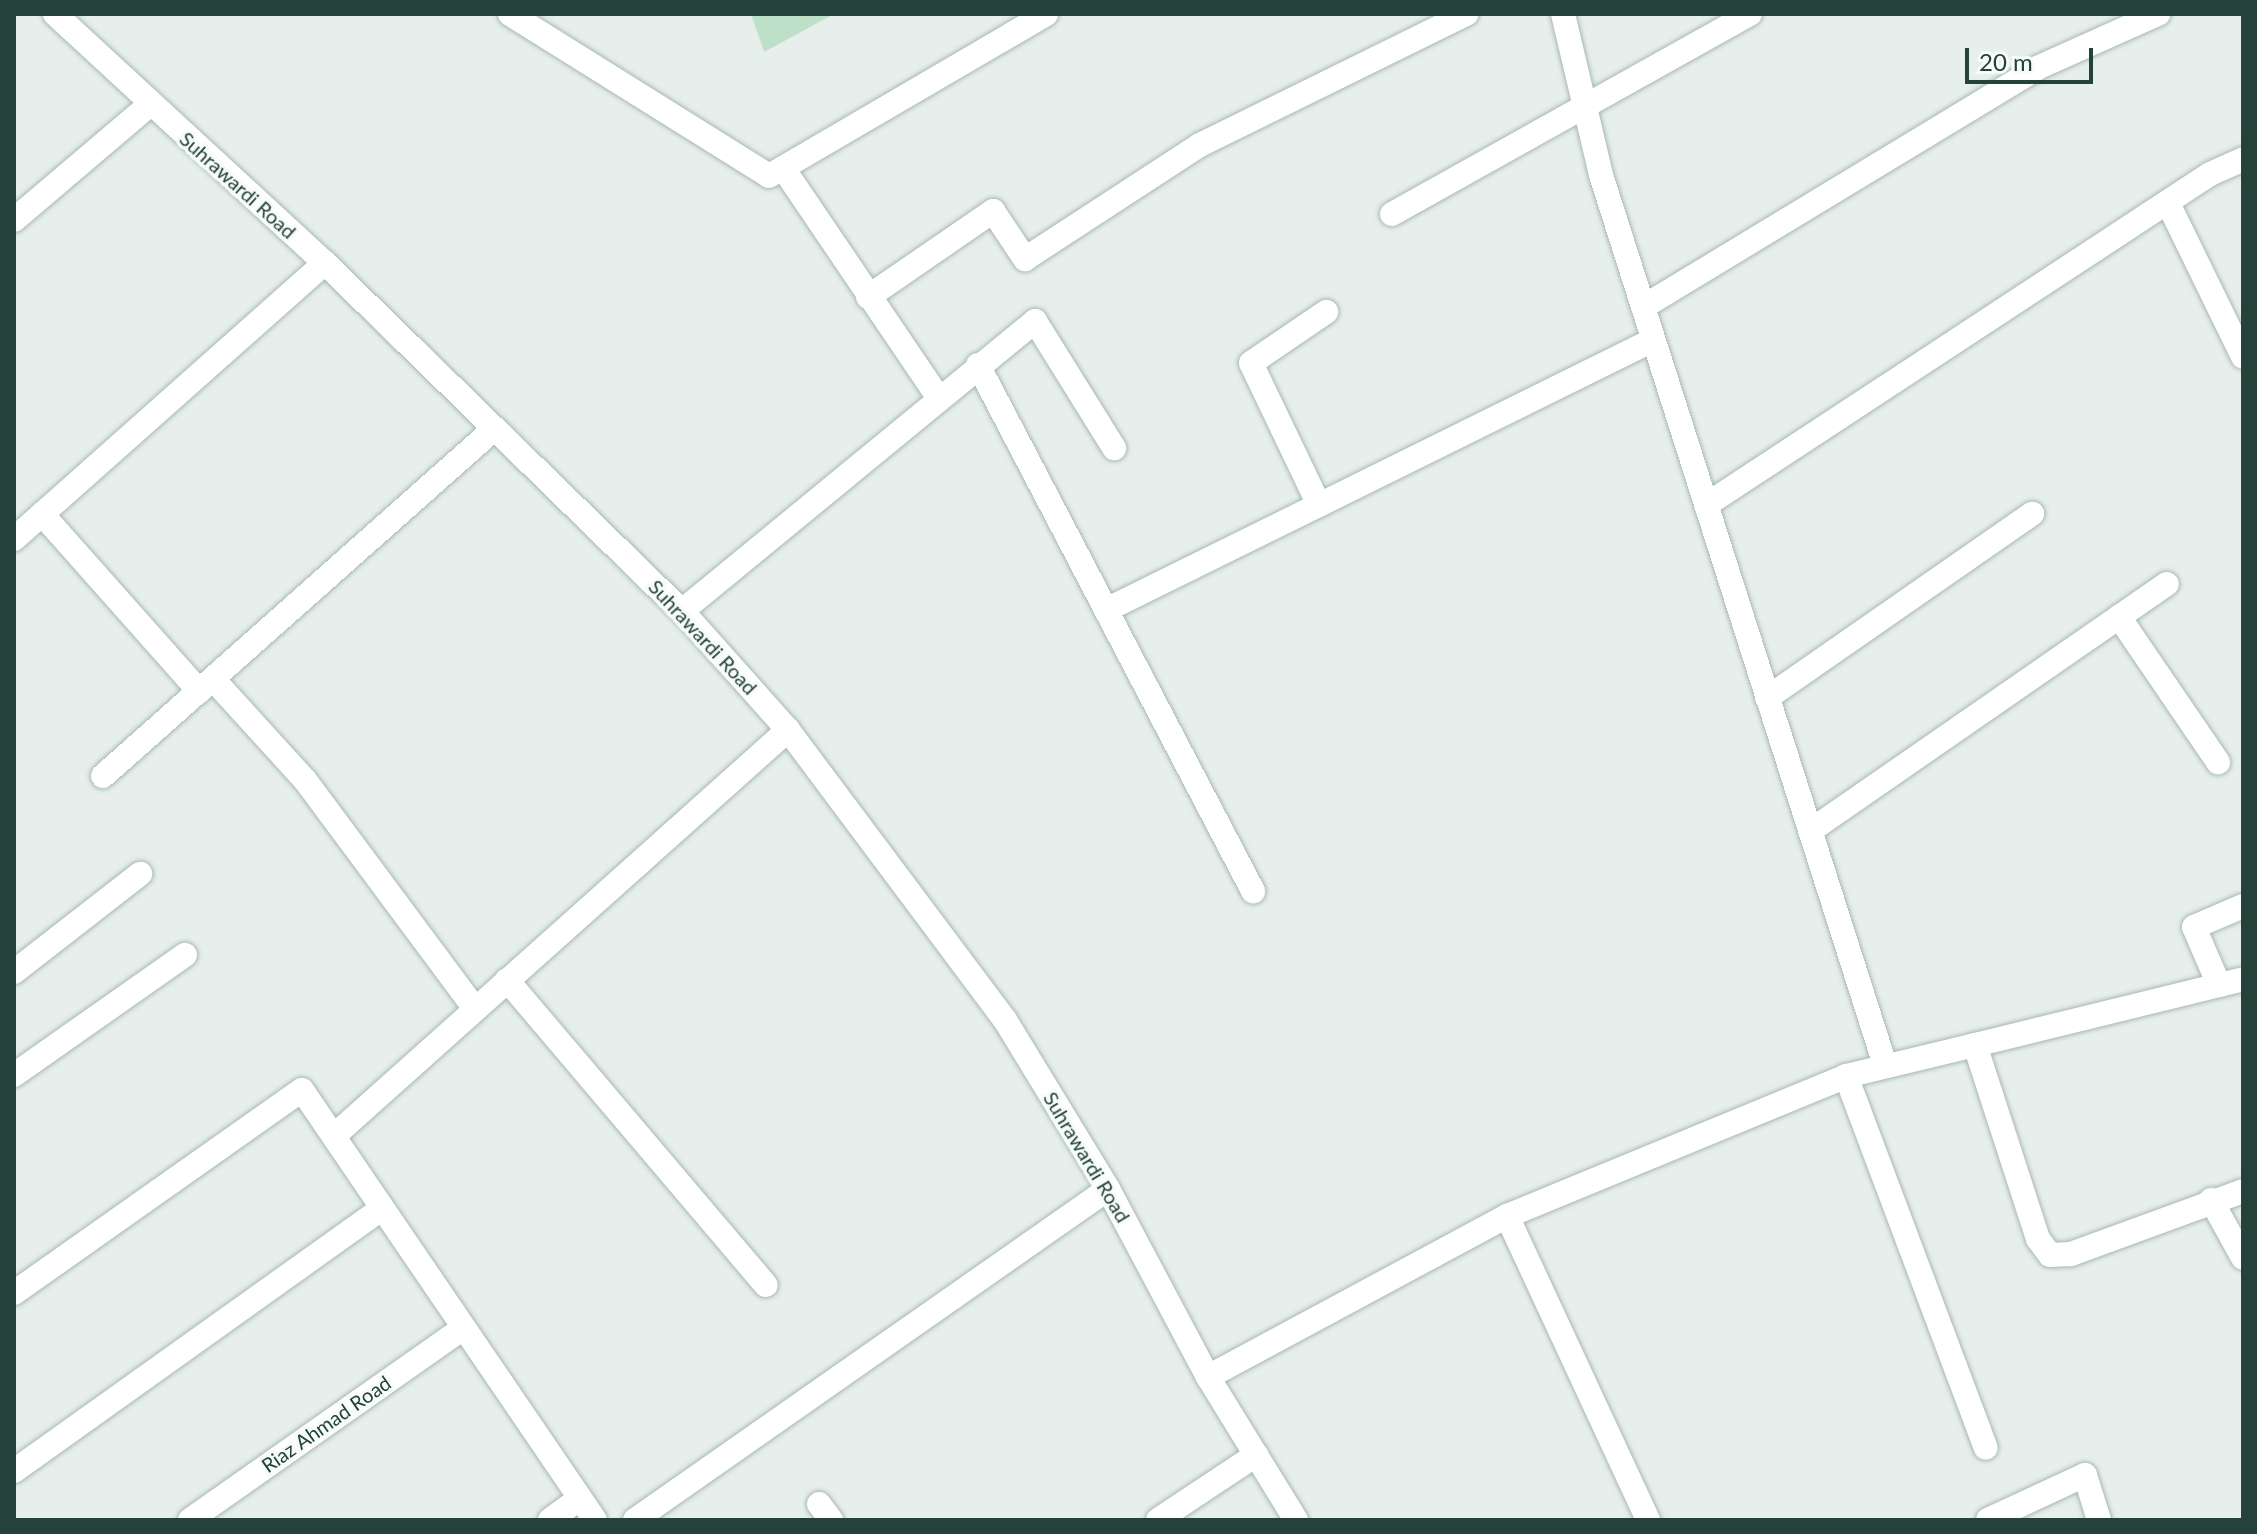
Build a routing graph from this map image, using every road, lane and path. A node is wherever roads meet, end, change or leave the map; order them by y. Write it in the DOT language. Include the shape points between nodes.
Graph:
graph roads {
  1 [pos="55,14"];
  2 [pos="510,14"];
  3 [pos="1046,14"];
  4 [pos="1466,14"];
  5 [pos="1563,14"];
  6 [pos="1750,14"];
  7 [pos="2158,14"];
  8 [pos="1584,102"];
  9 [pos="149,105"];
  10 [pos="2243,159"];
  11 [pos="783,168"];
  12 [pos="2168,203"];
  13 [pos="1392,214"];
  14 [pos="14,220"];
  15 [pos="325,263"];
  16 [pos="868,297"];
  17 [pos="1643,307"];
  18 [pos="1326,312"];
  19 [pos="1653,340"];
  20 [pos="2243,357"];
  21 [pos="978,365"];
  22 [pos="938,397"];
  23 [pos="494,429"];
  24 [pos="1114,448"];
  25 [pos="1319,505"];
  26 [pos="1706,505"];
  27 [pos="42,514"];
  28 [pos="2032,514"];
  29 [pos="14,539"];
  30 [pos="2167,584"];
  31 [pos="1106,610"];
  32 [pos="682,611"];
  33 [pos="2119,617"];
  34 [pos="206,685"];
  35 [pos="1767,698"];
  36 [pos="788,730"];
  37 [pos="2218,762"];
  38 [pos="103,776"];
  39 [pos="1810,831"];
  40 [pos="140,874"];
  41 [pos="1253,891"];
  42 [pos="2243,906"];
  43 [pos="185,955"];
  44 [pos="14,972"];
  45 [pos="2243,979"];
  46 [pos="507,980"];
  47 [pos="2219,985"];
  48 [pos="475,1009"];
  49 [pos="1975,1045"];
  50 [pos="1885,1065"];
  51 [pos="14,1075"];
  52 [pos="1846,1076"];
  53 [pos="335,1135"];
  54 [pos="1108,1189"];
  55 [pos="2243,1191"];
  56 [pos="2211,1200"];
  57 [pos="381,1209"];
  58 [pos="1507,1216"];
  59 [pos="2243,1258"];
  60 [pos="766,1285"];
  61 [pos="14,1293"];
  62 [pos="463,1328"];
  63 [pos="1208,1377"];
  64 [pos="1986,1448"];
  65 [pos="1256,1455"];
  66 [pos="14,1471"];
  67 [pos="580,1498"];
  68 [pos="190,1520"];
  69 [pos="550,1520"];
  70 [pos="595,1520"];
  71 [pos="635,1520"];
  72 [pos="1158,1520"];
  73 [pos="1296,1520"];
  74 [pos="1648,1520"];
  75 [pos="1988,1520"];
  76 [pos="2099,1520"];
  1 -- 9 [label="street, Suhrawardi Road"];
  2 -- 11 [label="street" via="769,176"];
  3 -- 11 [label="street"];
  4 -- 16 [label="street" via="1200,145 1025,259 993,211"];
  5 -- 8 [label="street"];
  6 -- 8 [label="street"];
  7 -- 17 [label="street" via="2037,68"];
  8 -- 13 [label="street"];
  8 -- 17 [label="street"];
  9 -- 14 [label="street"];
  9 -- 15 [label="street, Suhrawardi Road"];
  10 -- 12 [label="street"];
  11 -- 16 [label="street"];
  12 -- 20 [label="street"];
  12 -- 26 [label="street"];
  15 -- 23 [label="street, Suhrawardi Road"];
  15 -- 27 [label="street"];
  16 -- 22 [label="street"];
  17 -- 19 [label="street"];
  18 -- 25 [label="street" via="1251,363"];
  19 -- 25 [label="street"];
  19 -- 26 [label="street"];
  21 -- 22 [label="street"];
  21 -- 24 [label="street" via="1035,321"];
  21 -- 31 [label="street"];
  22 -- 32 [label="street"];
  23 -- 32 [label="street, Suhrawardi Road"];
  23 -- 34 [label="street"];
  25 -- 31 [label="street"];
  26 -- 35 [label="street"];
  27 -- 29 [label="street"];
  27 -- 34 [label="street"];
  28 -- 35 [label="street"];
  30 -- 33 [label="street"];
  31 -- 41 [label="street"];
  32 -- 36 [label="street, Suhrawardi Road"];
  33 -- 37 [label="street"];
  33 -- 39 [label="street"];
  34 -- 38 [label="street"];
  34 -- 48 [label="street" via="305,780"];
  35 -- 39 [label="street"];
  36 -- 46 [label="street"];
  36 -- 54 [label="street, Suhrawardi Road" via="1005,1020"];
  39 -- 50 [label="street"];
  40 -- 44 [label="street"];
  42 -- 47 [label="street" via="2194,927"];
  43 -- 51 [label="street"];
  45 -- 47 [label="street"];
  46 -- 48 [label="street"];
  46 -- 60 [label="street"];
  47 -- 49 [label="street"];
  48 -- 53 [label="street"];
  49 -- 50 [label="street"];
  49 -- 56 [label="street" via="2038,1239 2050,1255 2071,1254"];
  50 -- 52 [label="street"];
  52 -- 58 [label="street"];
  52 -- 64 [label="street"];
  53 -- 57 [label="street"];
  53 -- 61 [label="street" via="302,1090"];
  54 -- 63 [label="street, Suhrawardi Road"];
  54 -- 71 [label="street"];
  55 -- 56 [label="street"];
  56 -- 59 [label="street"];
  57 -- 62 [label="street"];
  57 -- 66 [label="street"];
  58 -- 63 [label="street"];
  58 -- 74 [label="street"];
  62 -- 67 [label="street"];
  62 -- 68 [label="street, Riaz Ahmad Road"];
  63 -- 65 [label="street, Suhrawardi Road"];
  65 -- 72 [label="street"];
  65 -- 73 [label="street, Suhrawardi Road"];
  67 -- 69 [label="street"];
  67 -- 70 [label="street"];
  75 -- 76 [label="street" via="2085,1475"];
}
